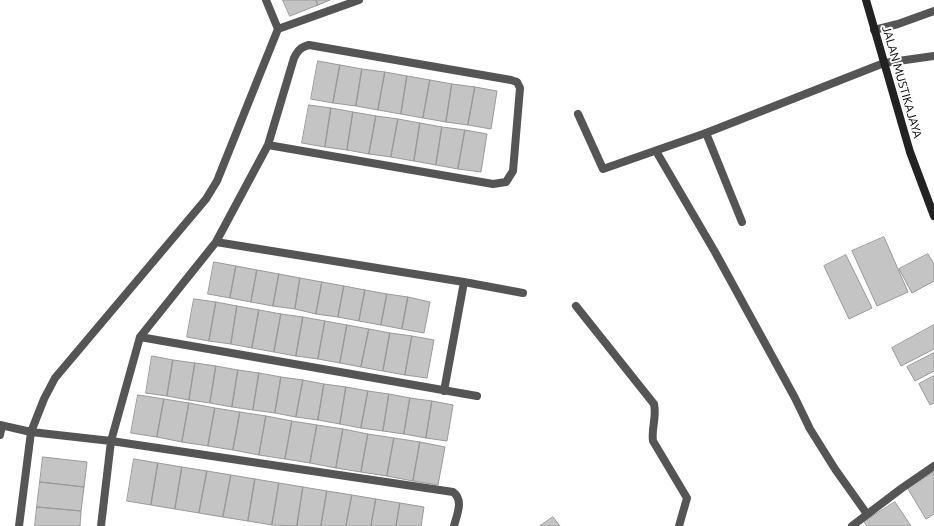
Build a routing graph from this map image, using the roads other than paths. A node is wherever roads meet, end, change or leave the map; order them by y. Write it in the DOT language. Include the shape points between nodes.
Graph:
graph roads {
  1 [pos="266,0"];
  2 [pos="359,0"];
  3 [pos="866,0"];
  4 [pos="934,11"];
  5 [pos="278,29"];
  6 [pos="874,30"];
  7 [pos="934,56"];
  8 [pos="884,63"];
  9 [pos="578,114"];
  10 [pos="706,133"];
  11 [pos="268,145"];
  12 [pos="656,151"];
  13 [pos="934,216"];
  14 [pos="742,222"];
  15 [pos="216,242"];
  16 [pos="464,282"];
  17 [pos="523,293"];
  18 [pos="576,306"];
  19 [pos="140,337"];
  20 [pos="444,391"];
  21 [pos="477,396"];
  22 [pos="1,426"];
  23 [pos="30,432"];
  24 [pos="0,435"];
  25 [pos="110,441"];
  26 [pos="934,466"];
  27 [pos="867,514"];
  28 [pos="19,526"];
  29 [pos="101,526"];
  30 [pos="454,526"];
  31 [pos="679,526"];
  32 [pos="852,526"];
  1 -- 5 [label="street"];
  2 -- 5 [label="street"];
  3 -- 6 [label="main road, JALAN MUSTIKAJAYA"];
  4 -- 6 [label="street"];
  5 -- 23 [label="street" via="217,181 206,198 55,378"];
  6 -- 8 [label="main road, JALAN MUSTIKAJAYA"];
  7 -- 8 [label="street"];
  8 -- 10 [label="street"];
  8 -- 13 [label="main road, JALAN MUSTIKAJAYA" via="910,152"];
  9 -- 12 [label="street" via="603,169"];
  10 -- 12 [label="street"];
  10 -- 14 [label="street"];
  11 -- 11 [label="street" via="294,58 302,47 309,45 511,80 517,82 520,88 513,171 506,182 493,184"];
  11 -- 15 [label="street"];
  12 -- 27 [label="street" via="715,252 810,429"];
  15 -- 16 [label="street"];
  15 -- 19 [label="street"];
  16 -- 17 [label="street"];
  16 -- 20 [label="street"];
  18 -- 31 [label="street" via="654,404 656,414 653,441 687,498"];
  19 -- 20 [label="street"];
  19 -- 25 [label="street"];
  20 -- 21 [label="street"];
  22 -- 23 [label="street"];
  22 -- 24 [label="street"];
  23 -- 25 [label="street"];
  23 -- 28 [label="street"];
  25 -- 29 [label="street"];
  25 -- 30 [label="street" via="452,492 460,501"];
  26 -- 27 [label="street"];
  27 -- 32 [label="street"];
}
